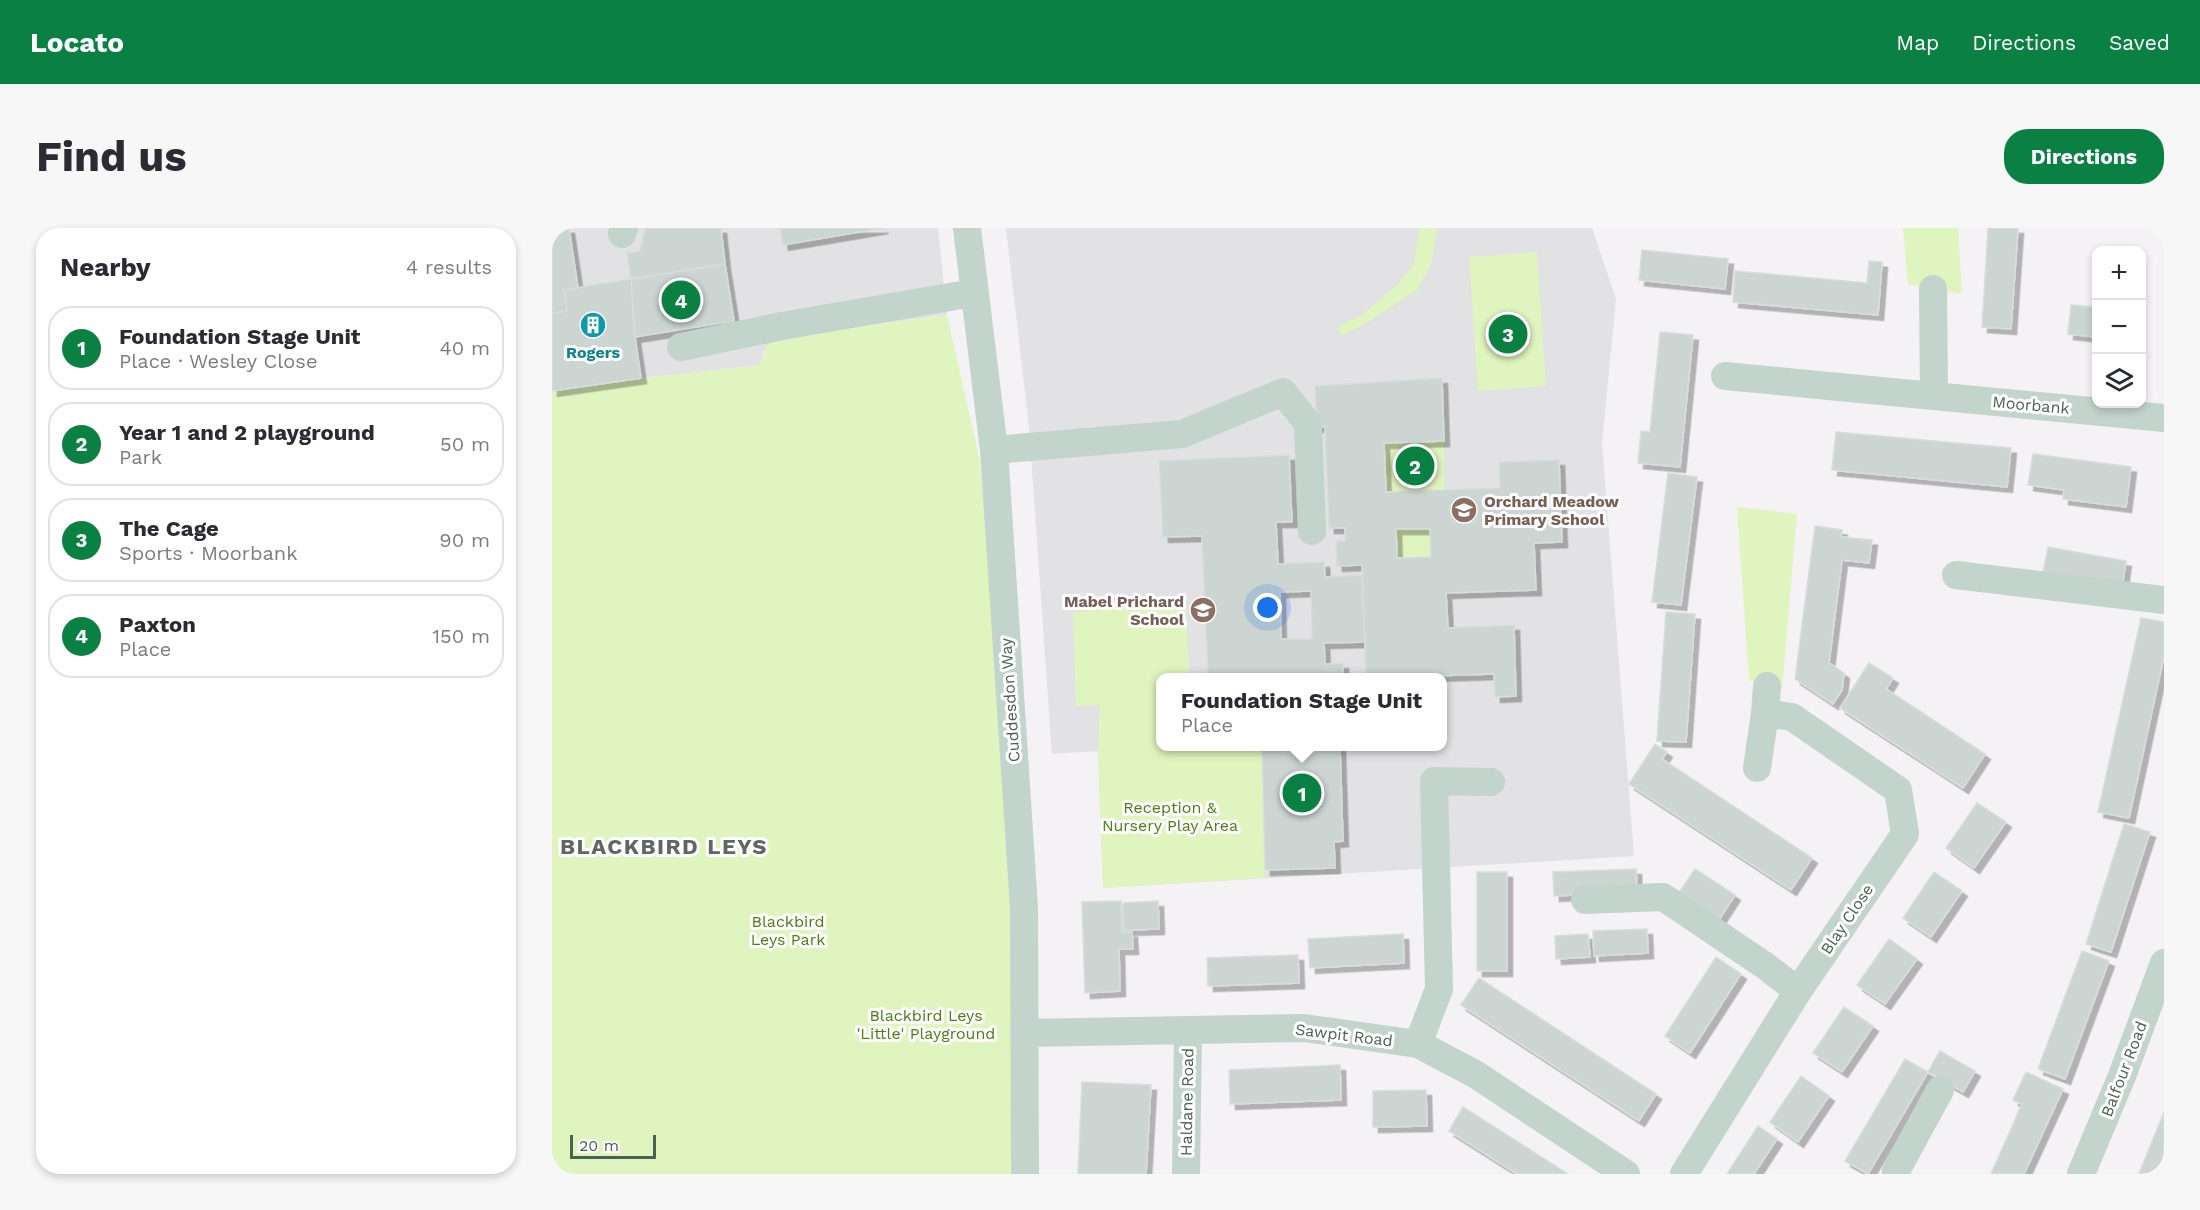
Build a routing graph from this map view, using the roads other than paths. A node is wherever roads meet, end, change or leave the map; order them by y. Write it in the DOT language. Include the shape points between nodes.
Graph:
graph roads {
  1 [pos="967,228"];
  2 [pos="1933,289"];
  3 [pos="974,293"];
  4 [pos="681,347"];
  5 [pos="1725,376"];
  6 [pos="1934,396"];
  7 [pos="2164,418"];
  8 [pos="994,450"];
  9 [pos="1312,531"];
  10 [pos="1956,575"];
  11 [pos="2164,600"];
  12 [pos="1757,768"];
  13 [pos="1491,782"];
  14 [pos="1585,900"];
  15 [pos="2164,963"];
  16 [pos="1798,991"];
  17 [pos="1188,1030"];
  18 [pos="1024,1033"];
  19 [pos="1418,1044"];
  20 [pos="1940,1090"];
  21 [pos="1025,1174"];
  22 [pos="1186,1174"];
  23 [pos="1626,1174"];
  24 [pos="1684,1174"];
  25 [pos="1897,1174"];
  26 [pos="2081,1174"];
  1 -- 3 [label="street, Cuddesdon Way"];
  2 -- 6 [label="street"];
  3 -- 4 [label="street"];
  3 -- 8 [label="street, Cuddesdon Way"];
  5 -- 6 [label="street, Moorbank"];
  6 -- 7 [label="street, Moorbank"];
  8 -- 9 [label="street" via="1182,434 1283,392 1308,424"];
  8 -- 18 [label="street, Cuddesdon Way" via="1024,908"];
  10 -- 11 [label="street"];
  12 -- 16 [label="street, Blay Close" via="1766,699 1898,790 1905,834"];
  13 -- 19 [label="street" via="1434,781 1439,989"];
  14 -- 16 [label="street" via="1663,897"];
  15 -- 26 [label="street, Balfour Road"];
  16 -- 24 [label="street, Blay Close"];
  17 -- 18 [label="street, Sawpit Road"];
  17 -- 19 [label="street, Sawpit Road" via="1304,1028"];
  17 -- 22 [label="street, Haldane Road"];
  18 -- 21 [label="street, Cuddesdon Way"];
  19 -- 23 [label="street, Sawpit Road" via="1475,1074"];
  20 -- 25 [label="street"];
}
